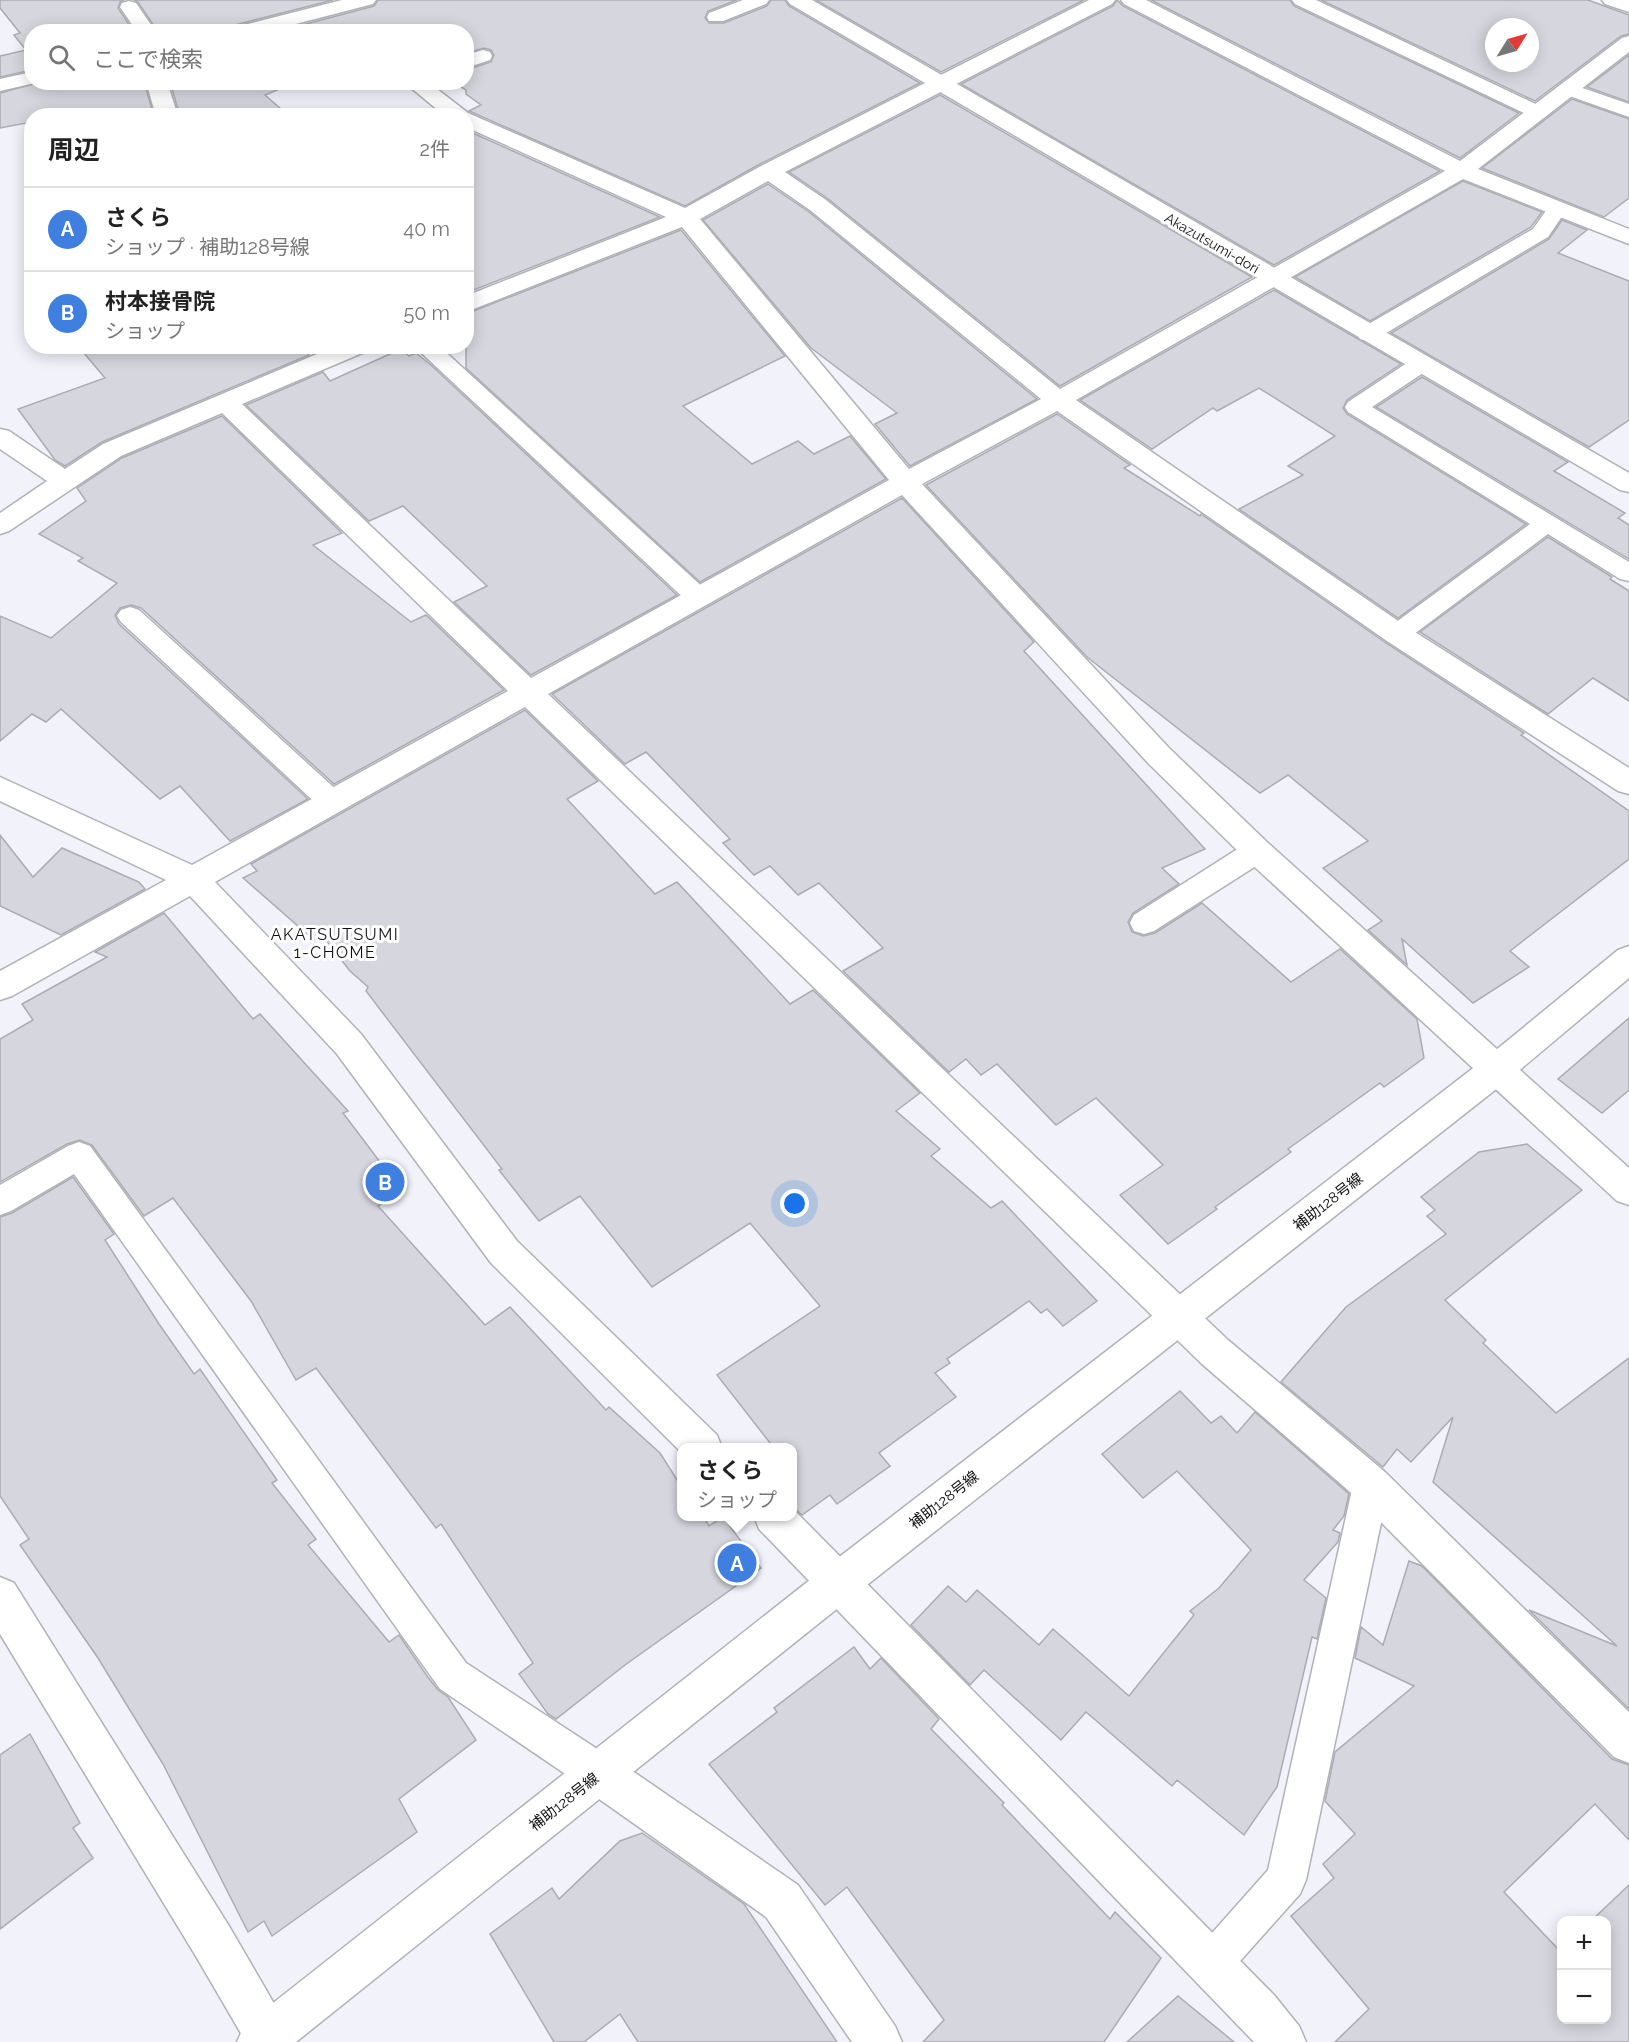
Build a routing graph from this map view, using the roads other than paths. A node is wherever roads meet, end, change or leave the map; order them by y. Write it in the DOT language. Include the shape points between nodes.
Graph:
graph roads {
  1 [pos="366,0"];
  2 [pos="760,0"];
  3 [pos="797,0"];
  4 [pos="1105,0"];
  5 [pos="1131,0"];
  6 [pos="1301,0"];
  7 [pos="1612,0"];
  8 [pos="315,5"];
  9 [pos="1629,6"];
  10 [pos="129,7"];
  11 [pos="716,17"];
  12 [pos="141,24"];
  13 [pos="261,24"];
  14 [pos="340,24"];
  15 [pos="1629,42"];
  16 [pos="24,80"];
  17 [pos="942,84"];
  18 [pos="0,85"];
  19 [pos="1568,88"];
  20 [pos="159,90"];
  21 [pos="425,90"];
  22 [pos="164,108"];
  23 [pos="448,108"];
  24 [pos="1537,111"];
  25 [pos="1629,111"];
  26 [pos="474,123"];
  27 [pos="769,171"];
  28 [pos="1462,171"];
  29 [pos="1557,208"];
  30 [pos="686,217"];
  31 [pos="1629,237"];
  32 [pos="1272,278"];
  33 [pos="474,302"];
  34 [pos="1368,334"];
  35 [pos="335,354"];
  36 [pos="434,354"];
  37 [pos="1421,364"];
  38 [pos="1058,400"];
  39 [pos="225,402"];
  40 [pos="0,437"];
  41 [pos="64,481"];
  42 [pos="905,482"];
  43 [pos="1629,484"];
  44 [pos="1547,523"];
  45 [pos="0,525"];
  46 [pos="1629,573"];
  47 [pos="698,597"];
  48 [pos="130,616"];
  49 [pos="1397,634"];
  50 [pos="527,692"];
  51 [pos="1629,783"];
  52 [pos="0,788"];
  53 [pos="331,801"];
  54 [pos="1257,851"];
  55 [pos="193,879"];
  56 [pos="1144,922"];
  57 [pos="1629,958"];
  58 [pos="0,987"];
  59 [pos="1497,1069"];
  60 [pos="1629,1190"];
  61 [pos="0,1201"];
  62 [pos="1180,1318"];
  63 [pos="698,1443"];
  64 [pos="1371,1485"];
  65 [pos="778,1521"];
  66 [pos="839,1582"];
  67 [pos="0,1597"];
  68 [pos="1629,1742"];
  69 [pos="600,1774"];
  70 [pos="1211,1964"];
  71 [pos="266,2040"];
  72 [pos="879,2042"];
  73 [pos="1283,2042"];
  1 -- 8 [label="street"];
  2 -- 11 [label="lane"];
  3 -- 17 [label="street, Akazutsumi-dori"];
  4 -- 17 [label="street"];
  5 -- 28 [label="street"];
  6 -- 24 [label="lane"];
  7 -- 9 [label="street"];
  8 -- 13 [label="street"];
  8 -- 14 [label="street"];
  10 -- 12 [label="lane"];
  15 -- 19 [label="street"];
  16 -- 18 [label="street"];
  17 -- 27 [label="street"];
  17 -- 32 [label="street, Akazutsumi-dori"];
  19 -- 24 [label="street"];
  19 -- 25 [label="lane"];
  20 -- 22 [label="street"];
  21 -- 23 [label="street"];
  24 -- 28 [label="street"];
  26 -- 30 [label="street"];
  27 -- 30 [label="street"];
  27 -- 38 [label="street" via="818,205"];
  28 -- 29 [label="street"];
  28 -- 32 [label="street"];
  29 -- 31 [label="street"];
  29 -- 34 [label="lane" via="1541,233"];
  30 -- 33 [label="street"];
  30 -- 42 [label="street"];
  32 -- 34 [label="street, Akazutsumi-dori"];
  32 -- 38 [label="street"];
  34 -- 37 [label="street, Akazutsumi-dori"];
  35 -- 39 [label="street"];
  36 -- 47 [label="lane"];
  37 -- 43 [label="street, Akazutsumi-dori"];
  37 -- 44 [label="lane" via="1356,407"];
  38 -- 42 [label="street"];
  38 -- 49 [label="street"];
  39 -- 41 [label="street" via="112,450"];
  39 -- 50 [label="street"];
  40 -- 41 [label="street"];
  41 -- 45 [label="street"];
  42 -- 47 [label="street"];
  42 -- 54 [label="street" via="1159,756"];
  44 -- 46 [label="lane"];
  44 -- 49 [label="lane"];
  47 -- 50 [label="street"];
  48 -- 53 [label="lane"];
  49 -- 51 [label="street"];
  50 -- 53 [label="street"];
  50 -- 62 [label="street"];
  52 -- 55 [label="street"];
  53 -- 55 [label="street"];
  54 -- 56 [label="lane"];
  54 -- 59 [label="street"];
  55 -- 58 [label="street"];
  55 -- 63 [label="street" via="349,1044 504,1252"];
  57 -- 59 [label="street, 補助128号線"];
  59 -- 60 [label="street"];
  59 -- 62 [label="street, 補助128号線"];
  61 -- 69 [label="lane" via="79,1155 453,1676"];
  62 -- 64 [label="street"];
  62 -- 66 [label="street, 補助128号線"];
  64 -- 68 [label="street"];
  64 -- 70 [label="lane" via="1286,1880"];
  65 -- 66 [label="street"];
  66 -- 69 [label="street, 補助128号線"];
  66 -- 70 [label="street"];
  67 -- 71 [label="street" via="213,1942"];
  69 -- 71 [label="street, 補助128号線"];
  69 -- 72 [label="street" via="782,1901"];
  70 -- 73 [label="street"];
}
